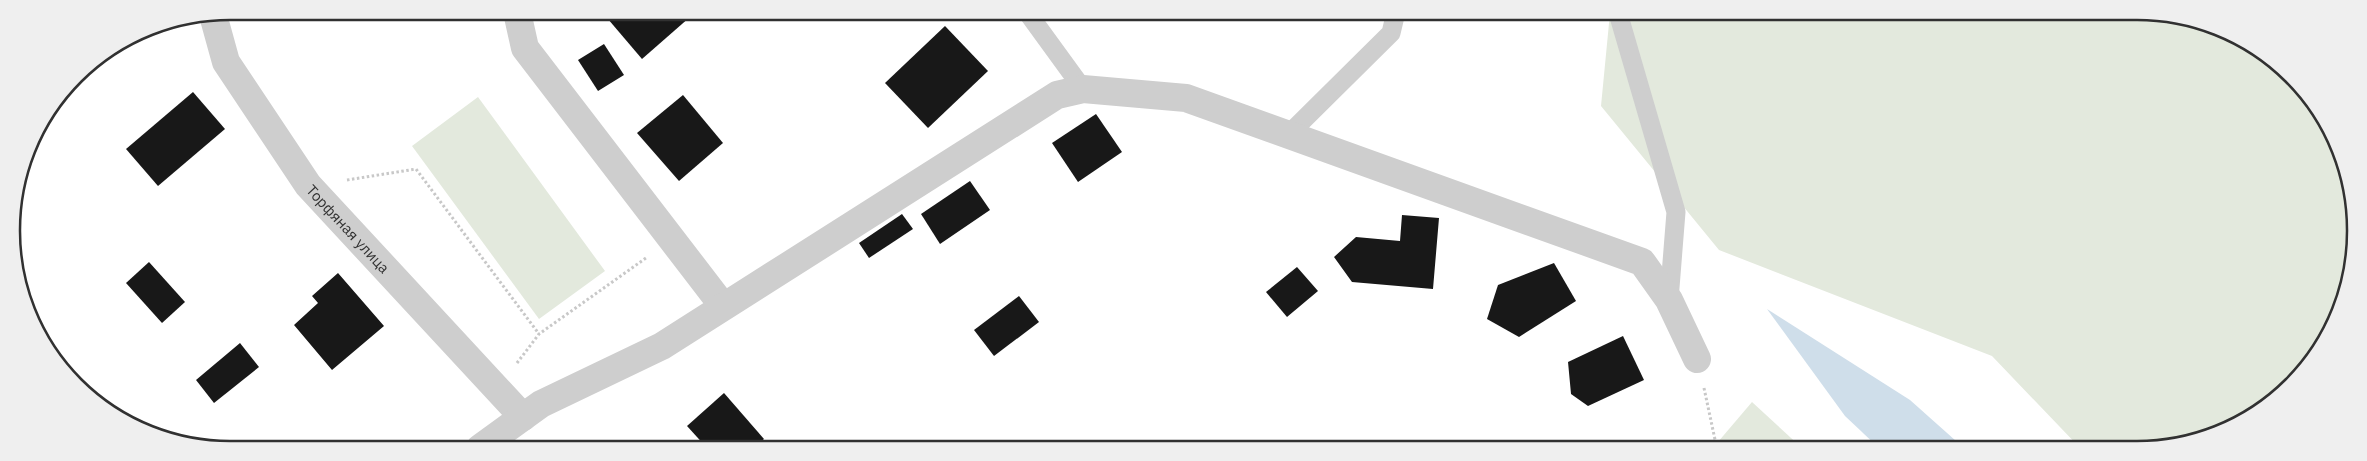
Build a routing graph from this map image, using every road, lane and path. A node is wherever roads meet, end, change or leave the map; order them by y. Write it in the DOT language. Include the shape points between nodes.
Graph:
graph roads {
  1 [pos="214,20"];
  2 [pos="519,20"];
  3 [pos="1033,20"];
  4 [pos="1394,20"];
  5 [pos="1620,20"];
  6 [pos="1083,89"];
  7 [pos="1288,135"];
  8 [pos="308,186"];
  9 [pos="672,241"];
  10 [pos="1669,300"];
  11 [pos="723,306"];
  12 [pos="538,334"];
  13 [pos="1697,358"];
  14 [pos="514,366"];
  15 [pos="523,417"];
  16 [pos="490,441"];
  17 [pos="1715,441"];
  1 -- 8 [label="street, Торфяная улица" via="226,62"];
  2 -- 9 [label="street" via="525,48"];
  3 -- 6 [label="lane"];
  4 -- 7 [label="lane" via="1391,33"];
  5 -- 10 [label="lane" via="1676,212"];
  6 -- 7 [label="street" via="1186,98"];
  6 -- 11 [label="street" via="1057,95"];
  7 -- 10 [label="street" via="1642,262"];
  8 -- 12 [label="path" via="416,169"];
  8 -- 15 [label="street, Торфяная улица"];
  9 -- 11 [label="street"];
  9 -- 12 [label="path"];
  10 -- 13 [label="street"];
  11 -- 15 [label="street" via="662,346 542,404"];
  12 -- 14 [label="path"];
  13 -- 17 [label="path"];
  15 -- 16 [label="street"];
}
